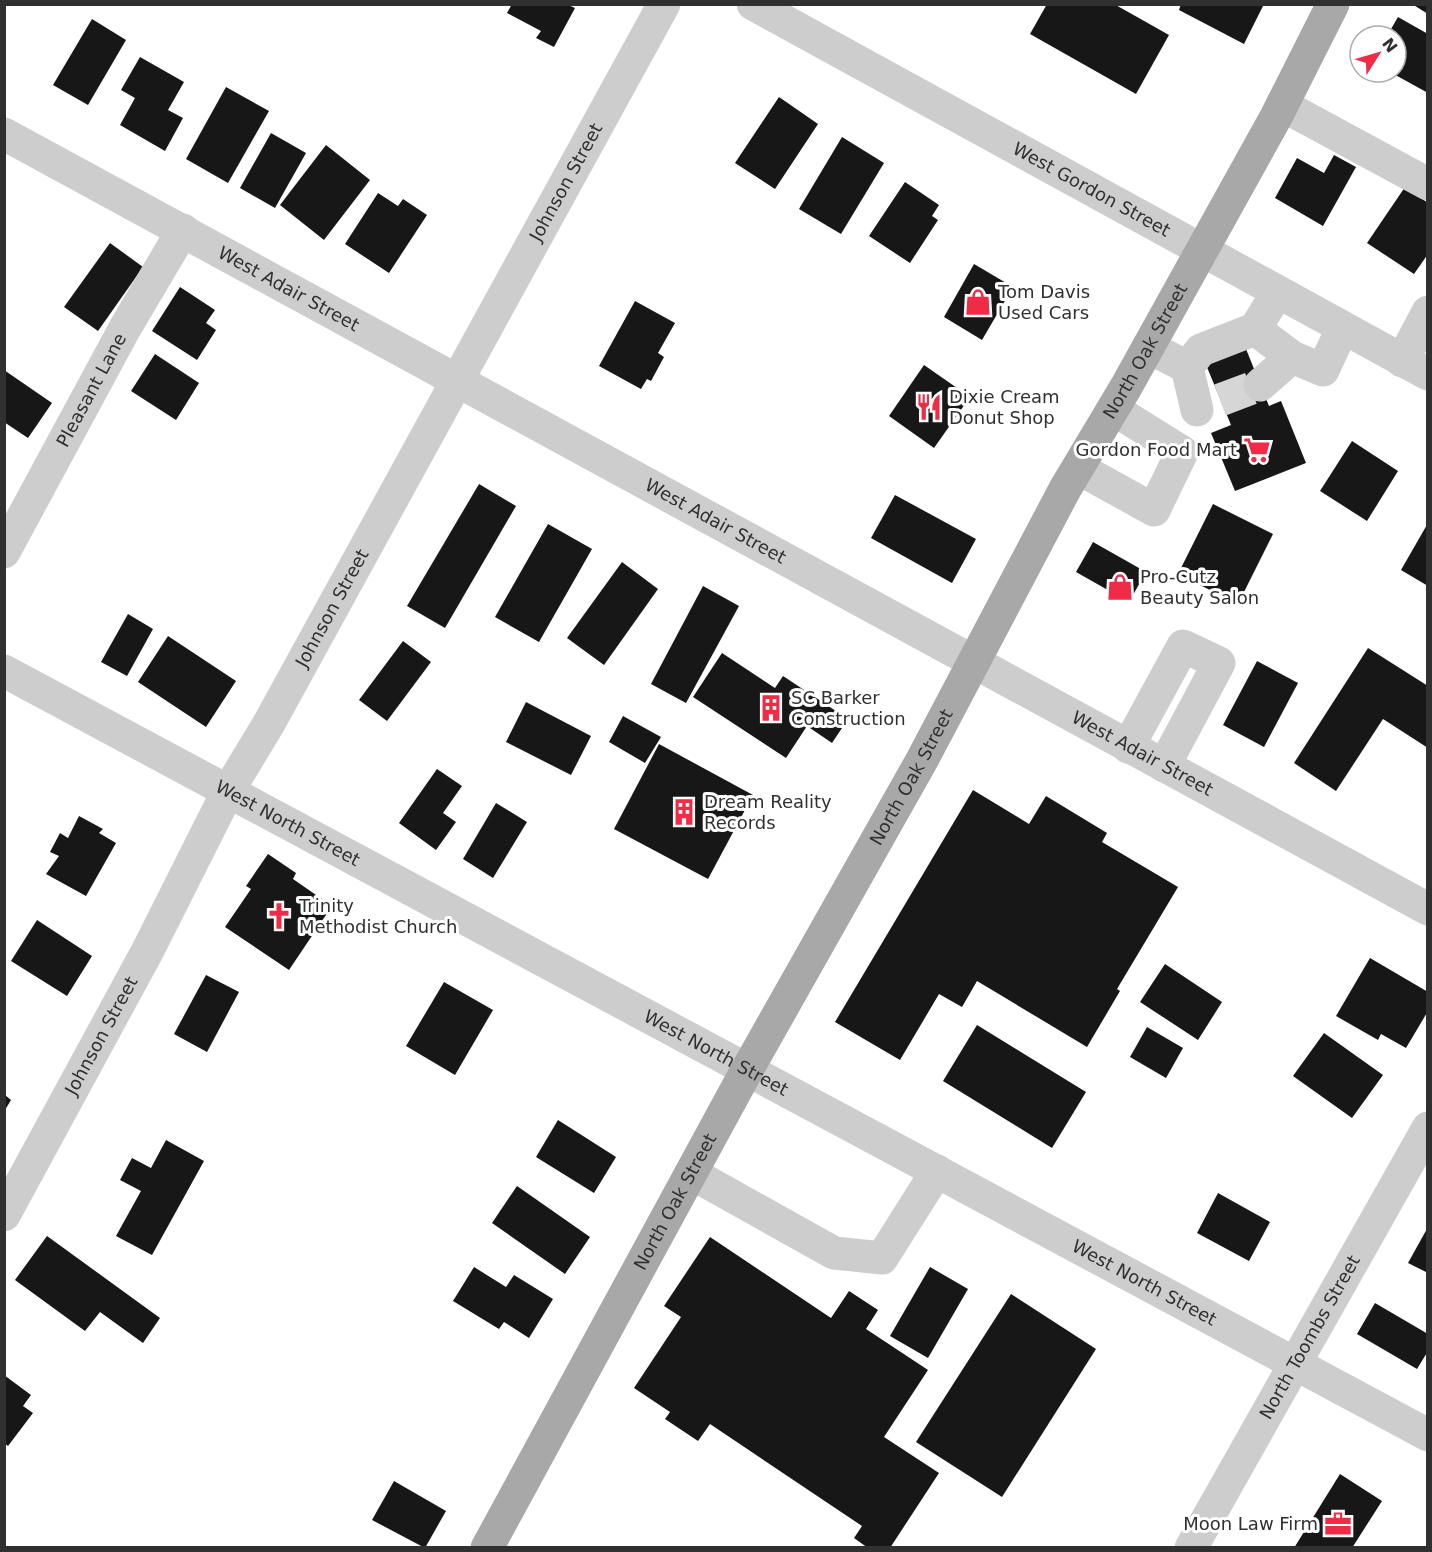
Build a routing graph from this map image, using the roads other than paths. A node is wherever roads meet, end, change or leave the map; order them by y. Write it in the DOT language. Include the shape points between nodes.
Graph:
graph roads {
  1 [pos="664,4"];
  2 [pos="1333,4"];
  3 [pos="762,6"];
  4 [pos="1282,105"];
  5 [pos="4,134"];
  6 [pos="1428,184"];
  7 [pos="183,230"];
  8 [pos="1201,252"];
  9 [pos="1277,293"];
  10 [pos="1428,312"];
  11 [pos="1342,328"];
  12 [pos="1255,329"];
  13 [pos="1148,347"];
  14 [pos="1292,357"];
  15 [pos="1187,367"];
  16 [pos="1415,367"];
  17 [pos="457,381"];
  18 [pos="1260,385"];
  19 [pos="1113,409"];
  20 [pos="1182,452"];
  21 [pos="1078,468"];
  22 [pos="4,552"];
  23 [pos="974,663"];
  24 [pos="4,671"];
  25 [pos="1128,747"];
  26 [pos="1164,766"];
  27 [pos="228,791"];
  28 [pos="1425,901"];
  29 [pos="747,1070"];
  30 [pos="1428,1128"];
  31 [pos="937,1171"];
  32 [pos="691,1173"];
  33 [pos="4,1215"];
  34 [pos="1295,1363"];
  35 [pos="1428,1435"];
  36 [pos="487,1548"];
  37 [pos="1191,1548"];
  1 -- 17 [label="street, Johnson Street"];
  2 -- 4 [label="main road, North Oak Street"];
  3 -- 8 [label="street, West Gordon Street"];
  4 -- 6 [label="street"];
  4 -- 8 [label="main road, North Oak Street"];
  5 -- 7 [label="street, West Adair Street"];
  7 -- 17 [label="street, West Adair Street"];
  7 -- 22 [label="street, Pleasant Lane" via="125,328"];
  8 -- 9 [label="street, West Gordon Street"];
  8 -- 13 [label="main road, North Oak Street"];
  9 -- 11 [label="street, West Gordon Street"];
  9 -- 12 [label="street"];
  10 -- 16 [label="street"];
  11 -- 14 [label="street" via="1323,370"];
  11 -- 16 [label="street, West Gordon Street"];
  12 -- 14 [label="street"];
  12 -- 15 [label="street" via="1201,350"];
  13 -- 15 [label="street"];
  13 -- 19 [label="main road, North Oak Street"];
  14 -- 18 [label="street"];
  15 -- 20 [label="street" via="1209,405"];
  17 -- 23 [label="street, West Adair Street"];
  17 -- 27 [label="street, Johnson Street"];
  19 -- 20 [label="street"];
  19 -- 21 [label="main road, North Oak Street"];
  20 -- 21 [label="street" via="1154,510"];
  21 -- 23 [label="main road, North Oak Street"];
  23 -- 25 [label="street, West Adair Street"];
  23 -- 29 [label="main road, North Oak Street"];
  24 -- 27 [label="street, West North Street"];
  25 -- 26 [label="street, West Adair Street"];
  25 -- 26 [label="street" via="1183,646 1219,663"];
  26 -- 28 [label="street, West Adair Street"];
  27 -- 29 [label="street, West North Street"];
  27 -- 33 [label="street, Johnson Street"];
  29 -- 31 [label="street, West North Street"];
  29 -- 32 [label="main road, North Oak Street"];
  30 -- 34 [label="street, North Toombs Street"];
  31 -- 32 [label="street" via="882,1258 834,1252"];
  31 -- 34 [label="street, West North Street"];
  32 -- 36 [label="main road, North Oak Street"];
  34 -- 35 [label="street, West North Street"];
  34 -- 37 [label="street, North Toombs Street"];
}
